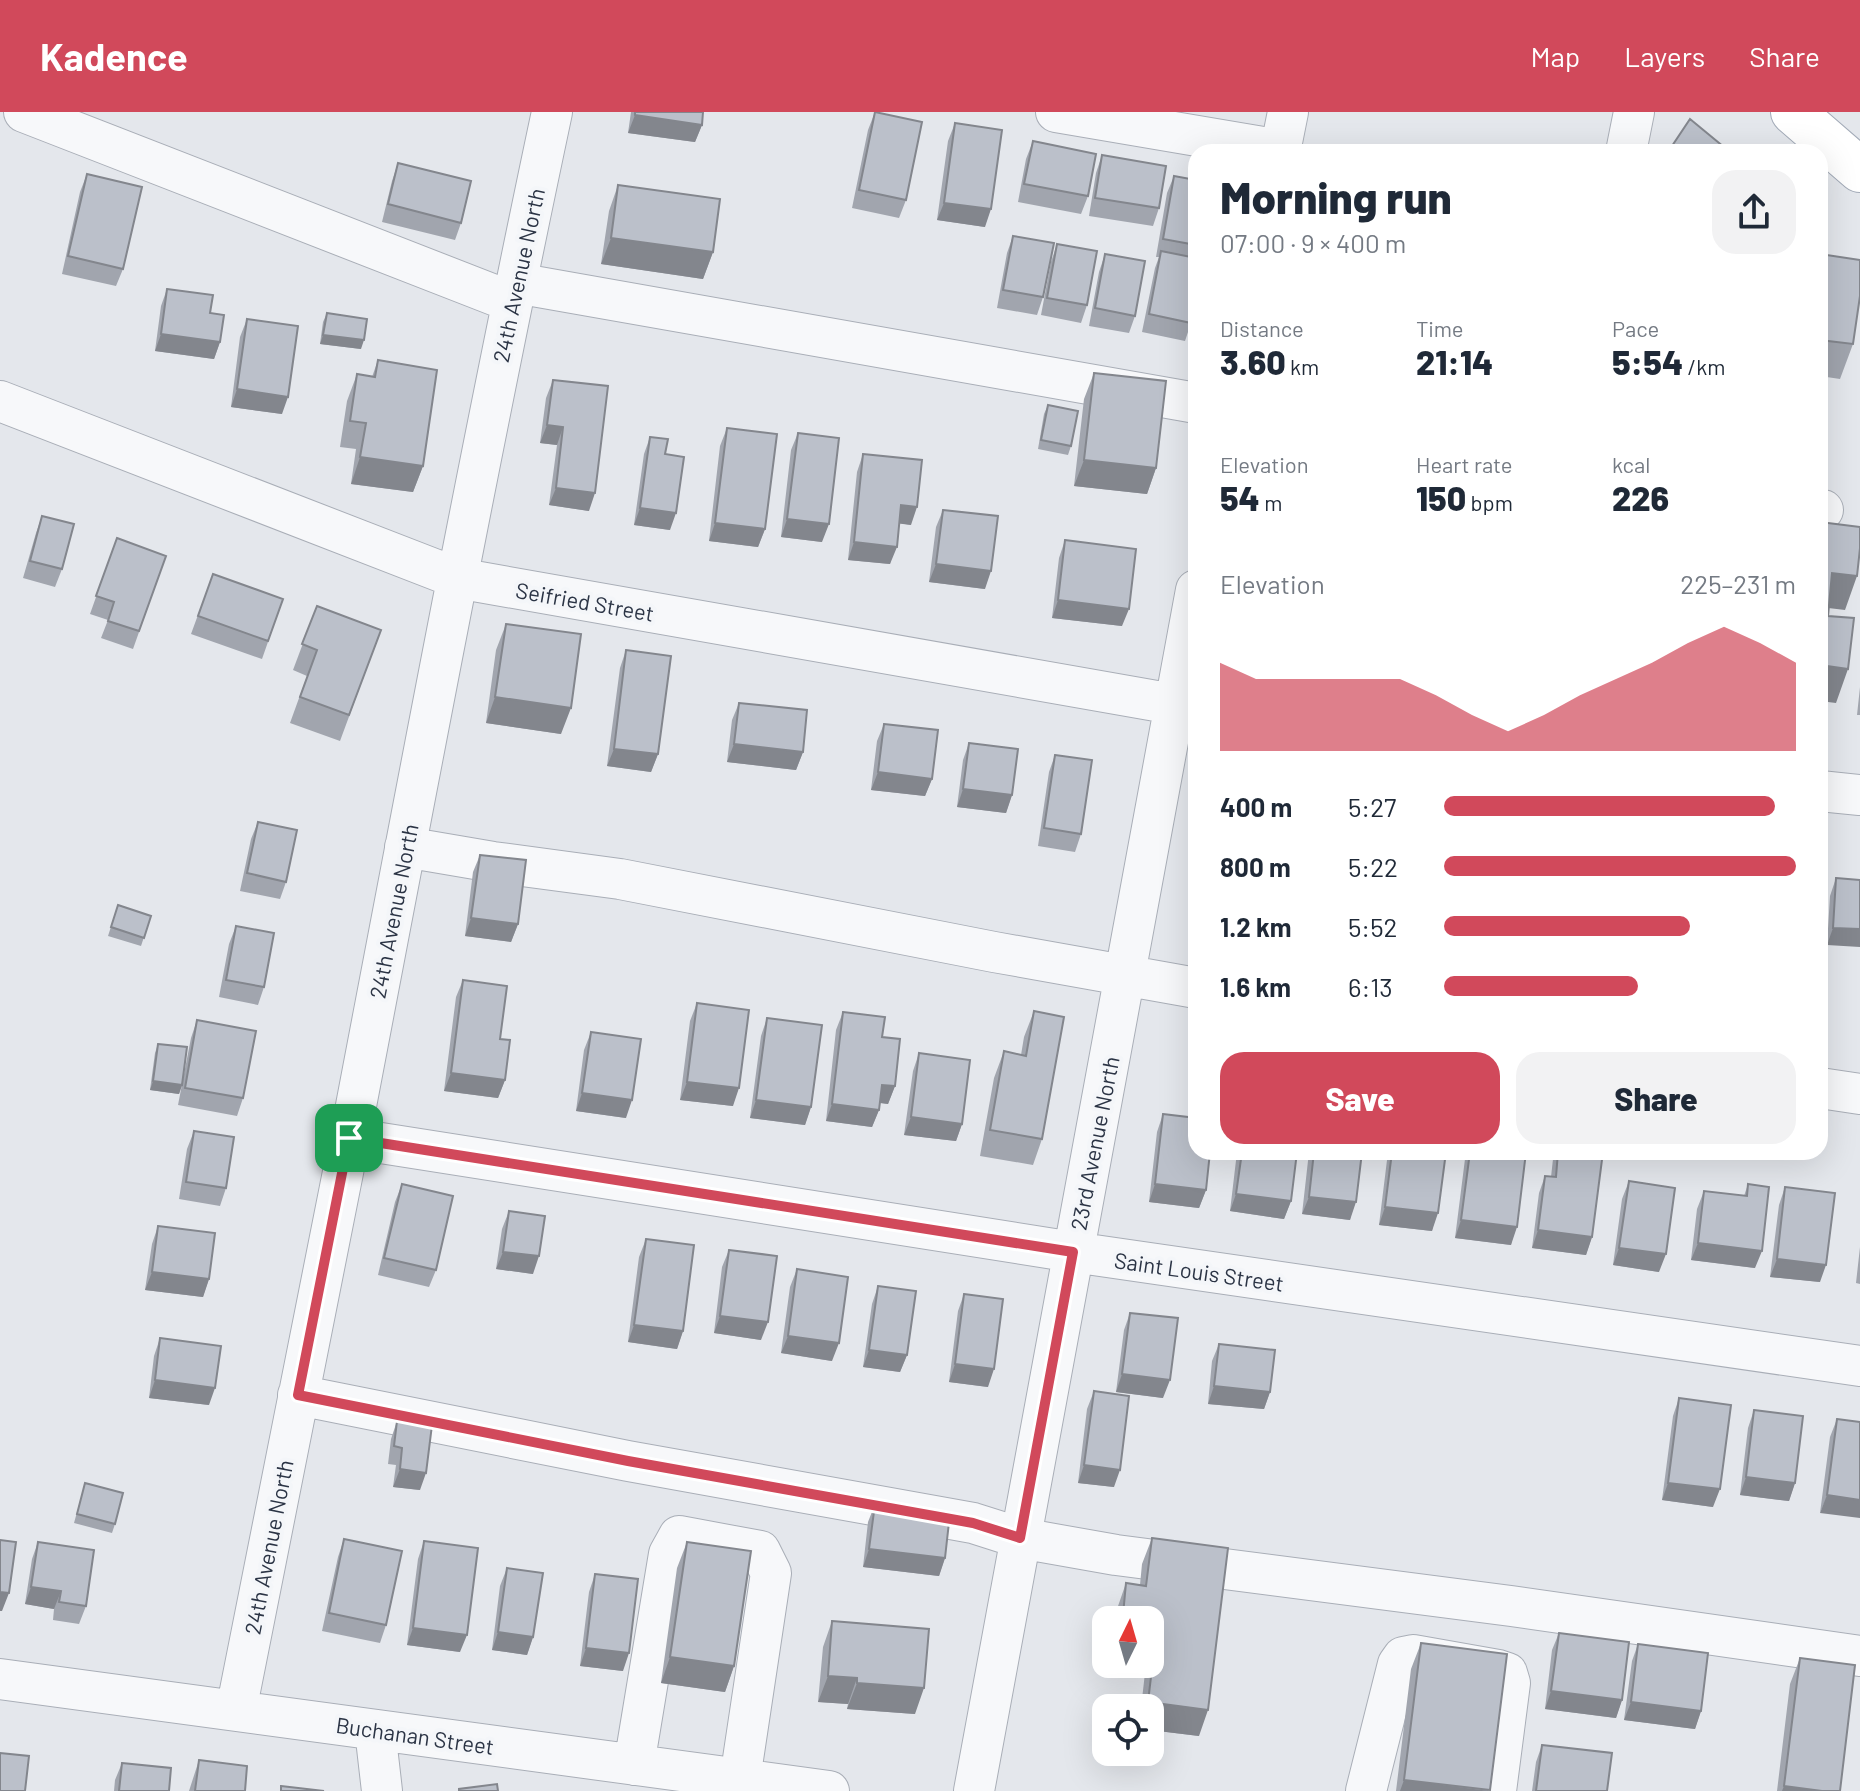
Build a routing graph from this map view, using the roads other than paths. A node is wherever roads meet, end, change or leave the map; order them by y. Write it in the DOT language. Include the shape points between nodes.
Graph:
graph roads {
  1 [pos="24,112"];
  2 [pos="552,112"];
  3 [pos="1056,112"];
  4 [pos="1634,112"];
  5 [pos="1793,112"];
  6 [pos="1283,138"];
  7 [pos="1628,144"];
  8 [pos="1860,170"];
  9 [pos="514,293"];
  10 [pos="0,401"];
  11 [pos="1188,402"];
  12 [pos="457,578"];
  13 [pos="1188,674"];
  14 [pos="1185,706"];
  15 [pos="1828,792"];
  16 [pos="1860,795"];
  17 [pos="405,847"];
  18 [pos="1126,976"];
  19 [pos="1188,987"];
  20 [pos="1828,1089"];
  21 [pos="1860,1094"];
  22 [pos="349,1138"];
  23 [pos="1073,1252"];
  24 [pos="1860,1366"];
  25 [pos="298,1395"];
  26 [pos="1020,1538"];
  27 [pos="1860,1656"];
  28 [pos="0,1679"];
  29 [pos="236,1711"];
  30 [pos="375,1730"];
  31 [pos="634,1765"];
  32 [pos="740,1779"];
  33 [pos="382,1791"];
  34 [pos="829,1791"];
  35 [pos="974,1791"];
  36 [pos="1366,1791"];
  37 [pos="1496,1791"];
  1 -- 9 [label="street"];
  2 -- 9 [label="street, 24th Avenue North"];
  3 -- 6 [label="street"];
  4 -- 7 [label="street"];
  5 -- 8 [label="main road"];
  9 -- 11 [label="street"];
  9 -- 12 [label="street, 24th Avenue North"];
  10 -- 12 [label="street, Seifried Street"];
  12 -- 14 [label="street, Seifried Street"];
  12 -- 17 [label="street, 24th Avenue North"];
  13 -- 14 [label="street, 23rd Avenue North"];
  14 -- 18 [label="street, 23rd Avenue North"];
  15 -- 16 [label="street"];
  17 -- 18 [label="street" via="620,879"];
  17 -- 22 [label="street, 24th Avenue North"];
  18 -- 19 [label="street"];
  18 -- 23 [label="street, 23rd Avenue North"];
  20 -- 21 [label="street"];
  22 -- 23 [label="street, Saint Louis Street"];
  22 -- 25 [label="street, 24th Avenue North"];
  23 -- 24 [label="street, Saint Louis Street"];
  23 -- 26 [label="street, 23rd Avenue North"];
  25 -- 26 [label="street" via="973,1523"];
  25 -- 29 [label="street, 24th Avenue North"];
  26 -- 27 [label="street"];
  26 -- 35 [label="street, 23rd Avenue North"];
  28 -- 29 [label="street, Buchanan Street"];
  29 -- 30 [label="street, Buchanan Street"];
  30 -- 31 [label="street, Buchanan Street"];
  30 -- 33 [label="street"];
  31 -- 32 [label="street, Buchanan Street"];
  31 -- 32 [label="street" via="669,1554 679,1536 760,1551 771,1573"];
  32 -- 34 [label="street, Buchanan Street"];
  36 -- 37 [label="street" via="1398,1664 1413,1655 1507,1673"];
}
